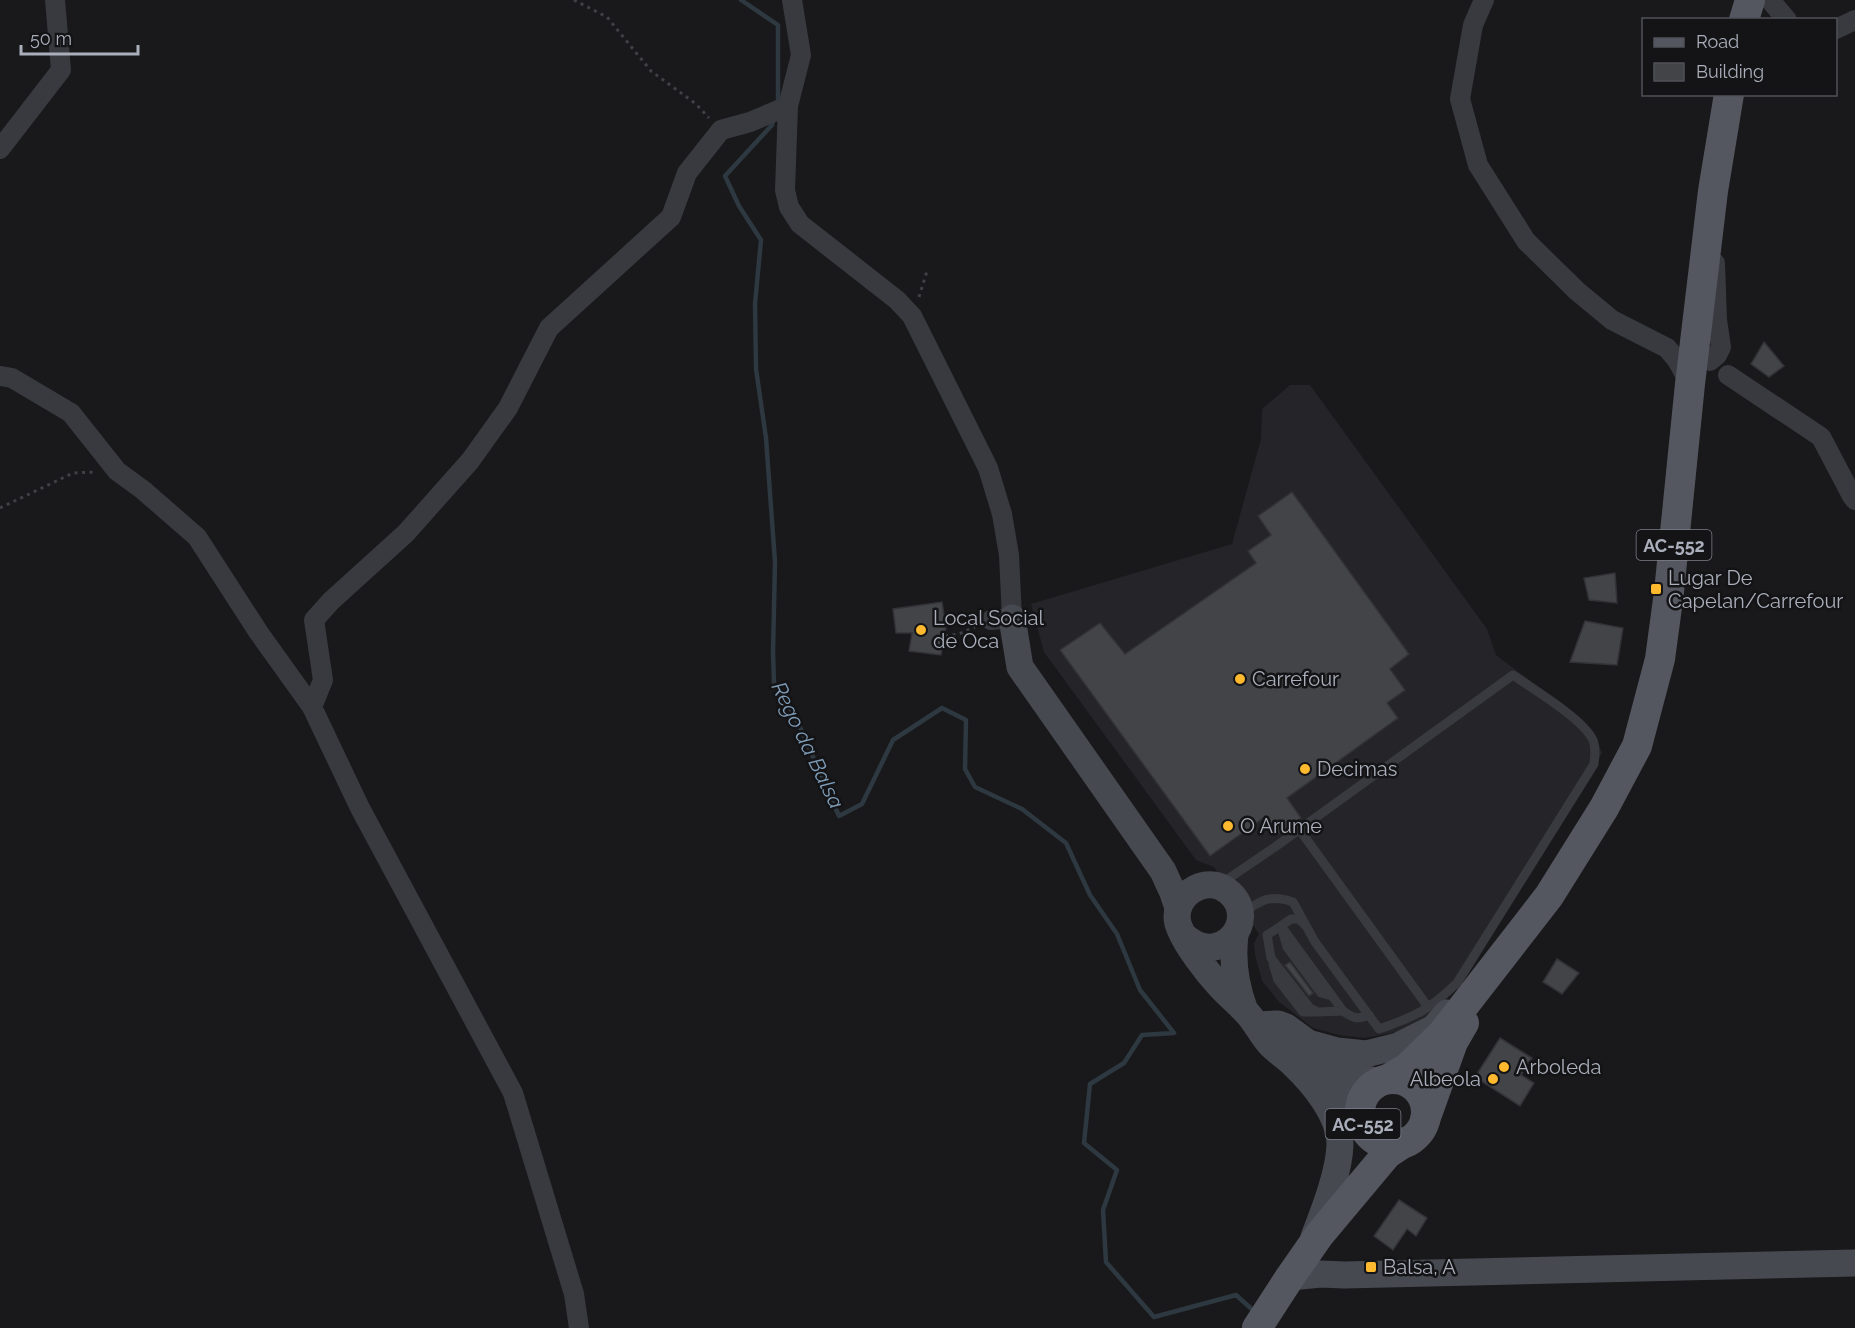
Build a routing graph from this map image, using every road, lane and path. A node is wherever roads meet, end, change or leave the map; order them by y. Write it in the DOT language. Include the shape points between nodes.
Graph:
graph roads {
  1 [pos="55,0"];
  2 [pos="574,0"];
  3 [pos="792,0"];
  4 [pos="1484,0"];
  5 [pos="1750,0"];
  6 [pos="1770,0"];
  7 [pos="1745,18"];
  8 [pos="1785,18"];
  9 [pos="1855,20"];
  10 [pos="1837,29"];
  11 [pos="1729,96"];
  12 [pos="781,109"];
  13 [pos="721,130"];
  14 [pos="0,149"];
  15 [pos="1709,220"];
  16 [pos="1703,268"];
  17 [pos="927,271"];
  18 [pos="912,316"];
  19 [pos="1702,356"];
  20 [pos="0,376"];
  21 [pos="117,471"];
  22 [pos="1855,500"];
  23 [pos="0,508"];
  24 [pos="1001,619"];
  25 [pos="945,636"];
  26 [pos="312,707"];
  27 [pos="1299,829"];
  28 [pos="1163,871"];
  29 [pos="1211,885"];
  30 [pos="1178,908"];
  31 [pos="1238,924"];
  32 [pos="1281,926"];
  33 [pos="1306,926"];
  34 [pos="1184,936"];
  35 [pos="1503,955"];
  36 [pos="1428,1007"];
  37 [pos="1343,1011"];
  38 [pos="1369,1015"];
  39 [pos="1252,1018"];
  40 [pos="1384,1080"];
  41 [pos="1425,1120"];
  42 [pos="1364,1128"];
  43 [pos="1404,1142"];
  44 [pos="1314,1241"];
  45 [pos="1855,1263"];
  46 [pos="1344,1275"];
  47 [pos="1290,1276"];
  48 [pos="579,1328"];
  49 [pos="1257,1328"];
  1 -- 14 [label="street" via="61,70"];
  2 -- 13 [label="path" via="607,17 651,71 696,104"];
  3 -- 12 [label="street" via="801,55"];
  4 -- 19 [label="street" via="1473,25 1460,99 1478,165 1526,241 1577,291 1612,320"];
  5 -- 7 [label="main road"];
  6 -- 8 [label="street"];
  9 -- 10 [label="street"];
  11 -- 15 [label="main road, AC-552"];
  12 -- 13 [label="street"];
  12 -- 18 [label="street" via="789,207 800,224"];
  13 -- 26 [label="street" via="687,173 671,217 549,328 508,408 470,460 406,533 314,620 323,680"];
  15 -- 16 [label="main road, AC-552"];
  15 -- 19 [label="street" via="1717,320"];
  16 -- 19 [label="main road, AC-552"];
  16 -- 19 [label="street" via="1687,327 1678,340"];
  17 -- 18 [label="path"];
  18 -- 24 [label="street" via="988,468 1002,514 1009,555"];
  19 -- 22 [label="street" via="1821,437"];
  19 -- 35 [label="main road, AC-552" via="1660,659 1637,746 1549,896"];
  20 -- 21 [label="street" via="12,378 71,413"];
  21 -- 23 [label="path" via="73,473"];
  21 -- 26 [label="street" via="196,537"];
  24 -- 25 [label="path"];
  24 -- 28 [label="street" via="1020,666"];
  26 -- 48 [label="street" via="360,808 513,1093 574,1294"];
  27 -- 29 [label="lane" via="1234,876"];
  27 -- 36 [label="lane"];
  27 -- 36 [label="lane" via="1513,675 1577,720 1593,740 1594,764 1457,983"];
  28 -- 29 [label="street"];
  28 -- 30 [label="street"];
  29 -- 30 [label="street" via="1195,887"];
  29 -- 31 [label="street" via="1229,891 1237,901"];
  30 -- 34 [label="street" via="1177,918"];
  31 -- 33 [label="lane" via="1264,899 1280,897 1293,902"];
  31 -- 34 [label="street" via="1228,942 1210,948 1191,943"];
  31 -- 39 [label="street" via="1233,949 1237,990"];
  32 -- 33 [label="lane" via="1291,919 1299,919"];
  32 -- 37 [label="lane"];
  32 -- 37 [label="lane" via="1267,935 1271,958 1310,1008 1318,1012"];
  33 -- 38 [label="lane"];
  34 -- 39 [label="street" via="1216,983"];
  35 -- 39 [label="street" via="1434,1028 1398,1046 1366,1054 1337,1051 1308,1043 1286,1027"];
  35 -- 40 [label="main road, AC-552" via="1442,1034 1407,1068"];
  35 -- 41 [label="main road, AC-552" via="1454,1042"];
  36 -- 38 [label="lane" via="1411,1018 1379,1029"];
  37 -- 38 [label="lane" via="1358,1019"];
  39 -- 40 [label="street" via="1308,1058 1334,1070"];
  39 -- 42 [label="street" via="1331,1087"];
  39 -- 44 [label="street" via="1270,1044 1317,1089 1334,1117 1340,1144"];
  40 -- 41 [label="main road, AC-552" via="1399,1079 1418,1090 1424,1099"];
  40 -- 42 [label="main road, AC-552" via="1371,1087 1361,1103"];
  41 -- 43 [label="main road, AC-552" via="1420,1130"];
  42 -- 43 [label="main road, AC-552" via="1384,1143"];
  42 -- 44 [label="main road, AC-552" via="1348,1179"];
  43 -- 44 [label="main road, AC-552" via="1387,1154"];
  44 -- 46 [label="street" via="1330,1265"];
  44 -- 47 [label="main road, AC-552"];
  45 -- 46 [label="street"];
  46 -- 47 [label="street"];
  47 -- 49 [label="main road, AC-552"];
}
